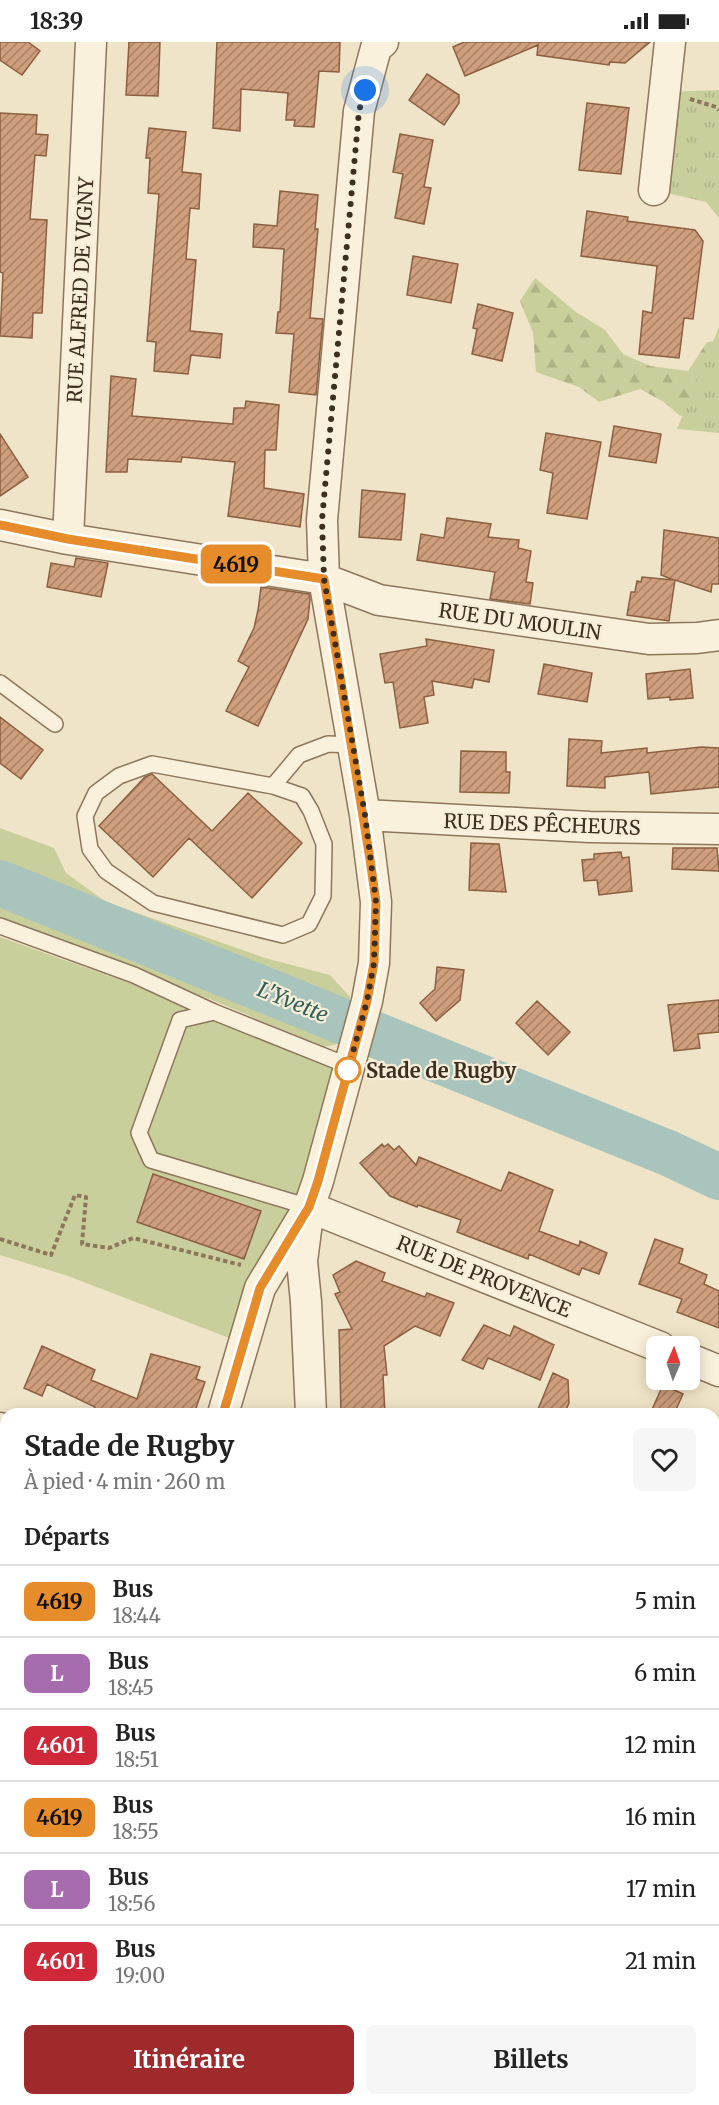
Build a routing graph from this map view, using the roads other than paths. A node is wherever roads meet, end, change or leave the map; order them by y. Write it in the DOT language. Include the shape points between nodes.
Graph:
graph roads {
  1 [pos="91,42"];
  2 [pos="670,42"];
  3 [pos="378,44"];
  4 [pos="654,190"];
  5 [pos="0,525"];
  6 [pos="68,539"];
  7 [pos="324,579"];
  8 [pos="719,635"];
  9 [pos="0,683"];
  10 [pos="54,724"];
  11 [pos="353,745"];
  12 [pos="273,786"];
  13 [pos="365,815"];
  14 [pos="719,830"];
  15 [pos="0,926"];
  16 [pos="214,1012"];
  17 [pos="351,1059"];
  18 [pos="309,1207"];
  19 [pos="646,1341"];
  20 [pos="700,1363"];
  21 [pos="719,1371"];
  22 [pos="225,1408"];
  23 [pos="311,1408"];
  1 -- 6 [label="street, RUE ALFRED DE VIGNY"];
  2 -- 4 [label="street"];
  3 -- 7 [label="street" via="359,111 322,520"];
  5 -- 6 [label="street, RUE DU MOULIN"];
  6 -- 7 [label="street, RUE DU MOULIN"];
  7 -- 8 [label="street, RUE DU MOULIN" via="379,600 563,628 649,639"];
  7 -- 11 [label="street"];
  9 -- 10 [label="lane"];
  11 -- 12 [label="lane" via="328,744 299,755"];
  11 -- 13 [label="street"];
  12 -- 12 [label="lane" via="152,764 119,776 96,793 85,816 90,849 106,871 153,903 283,935 309,924 323,896 324,844 302,796"];
  13 -- 14 [label="street, RUE DES PÊCHEURS"];
  13 -- 17 [label="street" via="376,902 374,963"];
  15 -- 16 [label="lane" via="134,975"];
  16 -- 17 [label="lane"];
  16 -- 18 [label="lane" via="180,1020 140,1133 151,1160"];
  17 -- 18 [label="street"];
  18 -- 19 [label="street, RUE DE PROVENCE"];
  18 -- 22 [label="street" via="260,1288"];
  18 -- 23 [label="street" via="302,1261"];
  20 -- 21 [label="street"];
}
